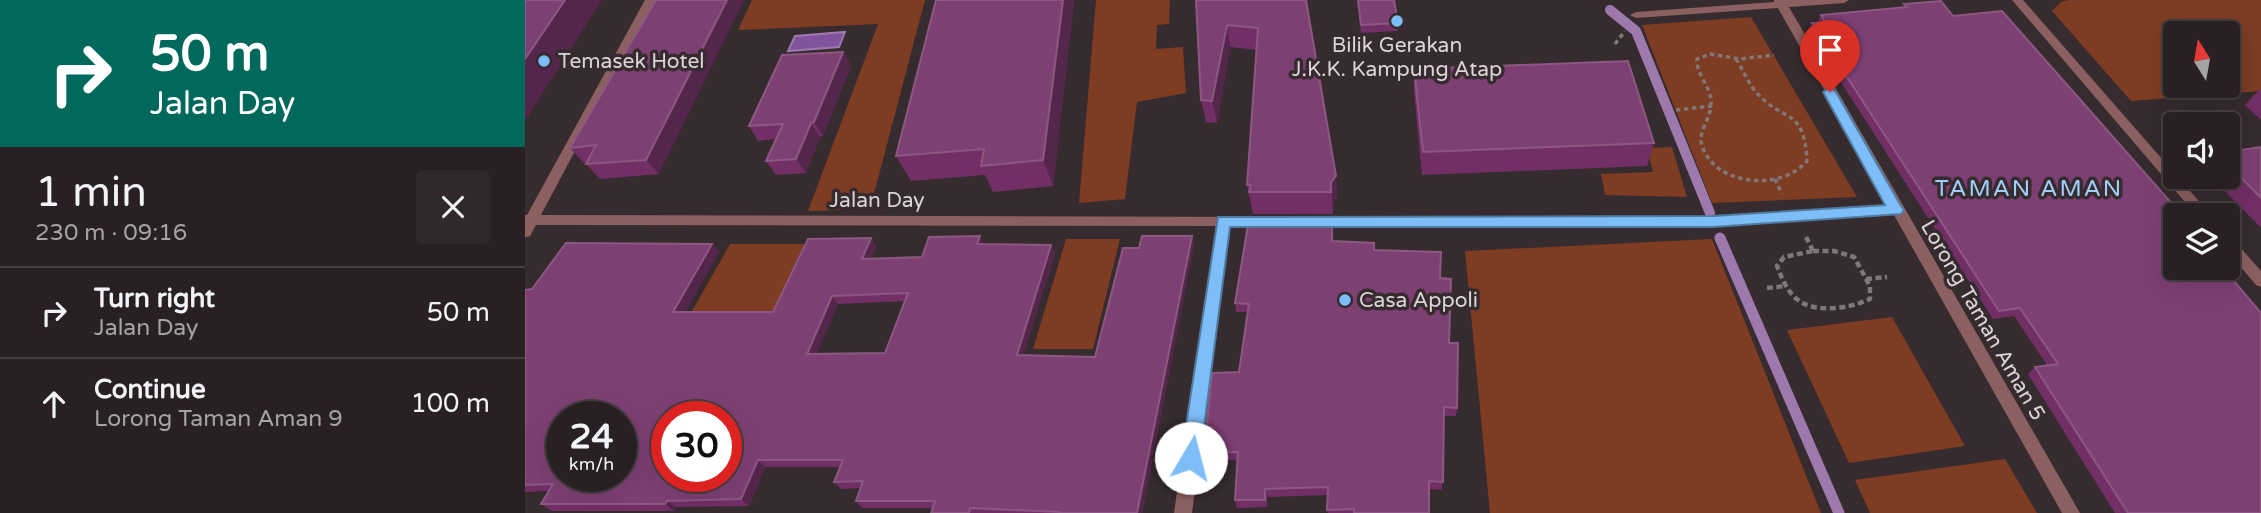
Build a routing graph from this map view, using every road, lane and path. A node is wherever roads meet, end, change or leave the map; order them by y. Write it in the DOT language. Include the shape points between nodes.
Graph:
graph roads {
  1 [pos="650,0"];
  2 [pos="1844,0"];
  3 [pos="2017,0"];
  4 [pos="1780,2"];
  5 [pos="1636,15"];
  6 [pos="1774,55"];
  7 [pos="1736,59"];
  8 [pos="1712,106"];
  9 [pos="1675,110"];
  10 [pos="1775,179"];
  11 [pos="1785,200"];
  12 [pos="2194,203"];
  13 [pos="1896,210"];
  14 [pos="1276,221"];
  15 [pos="1302,221"];
  16 [pos="1223,222"];
  17 [pos="527,224"];
  18 [pos="1806,236"];
  19 [pos="1814,251"];
  20 [pos="2240,257"];
  21 [pos="1887,277"];
  22 [pos="1866,279"];
  23 [pos="2261,281"];
  24 [pos="1786,286"];
  25 [pos="1767,288"];
  26 [pos="1183,513"];
  27 [pos="2071,513"];
  1 -- 17 [label="street"];
  2 -- 4 [label="street"];
  3 -- 12 [label="street"];
  4 -- 5 [label="street"];
  4 -- 13 [label="street, Lorong Taman Aman 5"];
  6 -- 7 [label="path"];
  7 -- 8 [label="path" via="1722,53 1706,53 1697,59"];
  7 -- 10 [label="path" via="1757,94 1802,127 1808,161 1793,175"];
  8 -- 9 [label="path"];
  8 -- 10 [label="path" via="1701,139 1716,166 1733,177"];
  10 -- 11 [label="path"];
  13 -- 15 [label="street" via="1713,221"];
  13 -- 27 [label="street, Lorong Taman Aman 5"];
  14 -- 16 [label="street, Jalan Day"];
  16 -- 17 [label="street, Jalan Day"];
  16 -- 26 [label="street"];
  18 -- 19 [label="path"];
  19 -- 22 [label="path" via="1854,257"];
  19 -- 24 [label="path" via="1784,257 1777,266"];
  20 -- 23 [label="street"];
  21 -- 22 [label="path"];
  22 -- 24 [label="path" via="1870,299 1816,309 1801,304"];
  24 -- 25 [label="path"];
}
